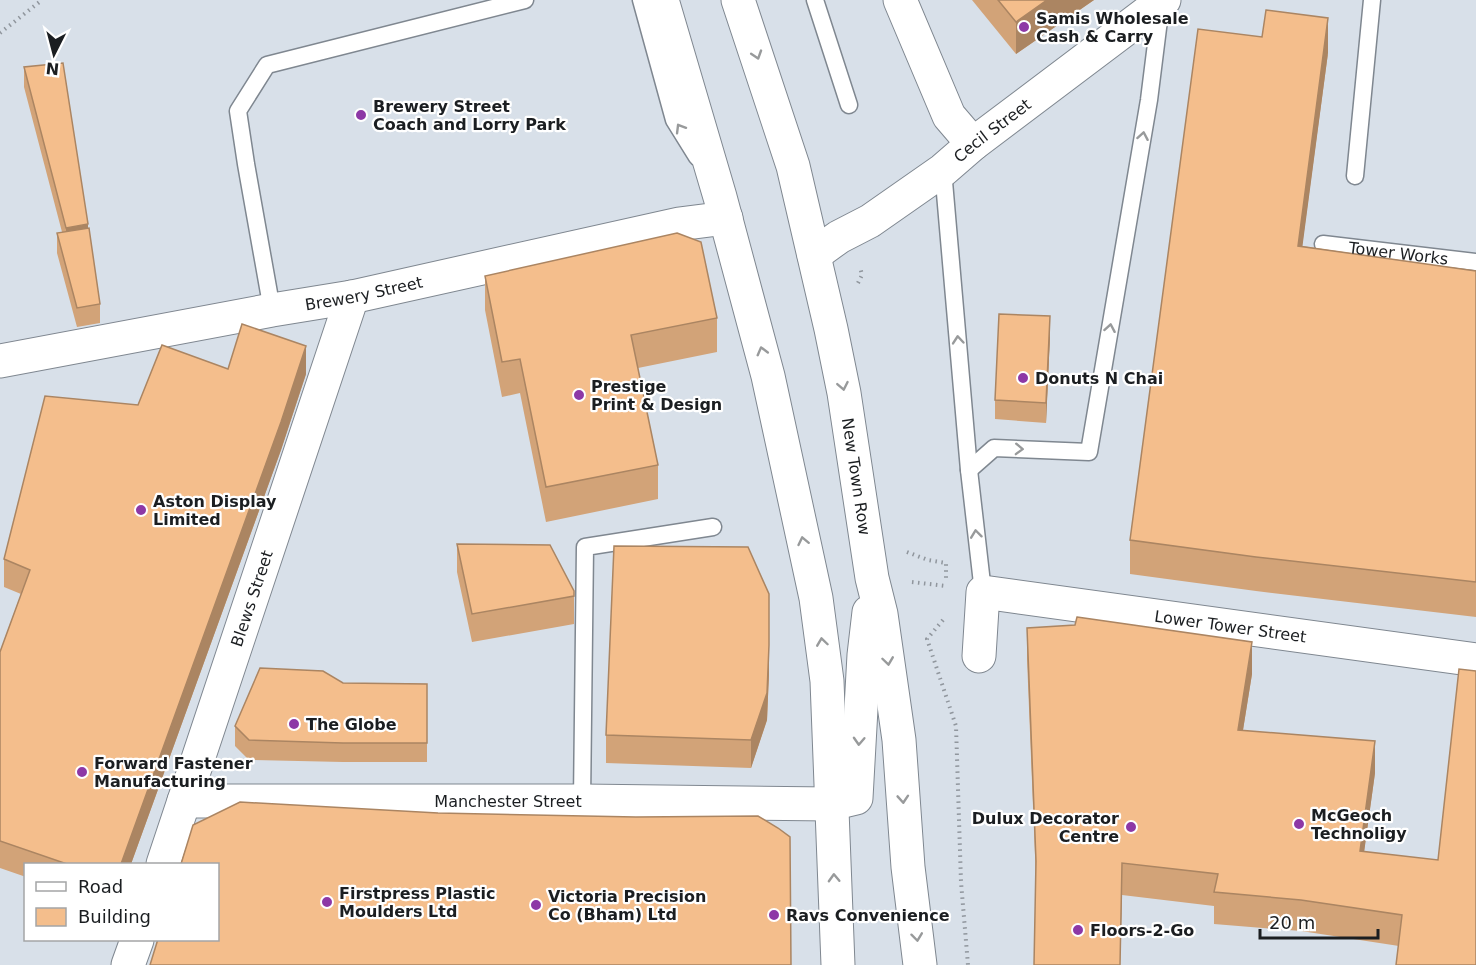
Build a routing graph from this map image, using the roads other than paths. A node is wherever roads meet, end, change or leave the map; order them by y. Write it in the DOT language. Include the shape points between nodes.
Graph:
graph roads {
  1 [pos="525,0"];
  2 [pos="641,0"];
  3 [pos="662,0"];
  4 [pos="738,0"];
  5 [pos="815,0"];
  6 [pos="900,0"];
  7 [pos="1372,0"];
  8 [pos="1162,1"];
  9 [pos="849,105"];
  10 [pos="973,144"];
  11 [pos="943,170"];
  12 [pos="1355,176"];
  13 [pos="723,207"];
  14 [pos="1323,244"];
  15 [pos="814,255"];
  16 [pos="1476,262"];
  17 [pos="352,297"];
  18 [pos="272,310"];
  19 [pos="0,360"];
  20 [pos="969,470"];
  21 [pos="713,526"];
  22 [pos="873,578"];
  23 [pos="983,592"];
  24 [pos="979,656"];
  25 [pos="1476,660"];
  26 [pos="184,801"];
  27 [pos="582,801"];
  28 [pos="831,804"];
  29 [pos="163,863"];
  30 [pos="136,941"];
  31 [pos="128,965"];
  32 [pos="838,965"];
  33 [pos="920,965"];
  1 -- 18 [label="lane" via="267,65 238,111"];
  13 -- 2 [label="lane, one-way" via="674,120"];
  3 -- 13 [label="street"];
  4 -- 15 [label="street, New Town Row, one-way" via="793,166"];
  5 -- 9 [label="lane"];
  6 -- 10 [label="street" via="950,116"];
  7 -- 12 [label="lane"];
  8 -- 10 [label="street, Cecil Street"];
  20 -- 8 [label="lane, one-way" via="994,448 1089,452"];
  10 -- 11 [label="street, Cecil Street"];
  11 -- 15 [label="street, Cecil Street"];
  20 -- 11 [label="lane, one-way"];
  13 -- 17 [label="street, Brewery Street" via="679,224"];
  28 -- 13 [label="street, one-way" via="827,681 816,598 768,376"];
  14 -- 16 [label="lane, Tower Works"];
  15 -- 22 [label="street, New Town Row, one-way" via="844,393"];
  17 -- 18 [label="street, Brewery Street"];
  17 -- 26 [label="street, Blews Street"];
  18 -- 19 [label="street, Brewery Street"];
  23 -- 20 [label="lane, one-way"];
  21 -- 27 [label="lane" via="585,547"];
  22 -- 28 [label="street, one-way" via="864,655 856,798"];
  22 -- 33 [label="street, New Town Row, one-way" via="899,740"];
  23 -- 24 [label="street"];
  23 -- 25 [label="street, Lower Tower Street"];
  26 -- 27 [label="street, Manchester Street"];
  26 -- 29 [label="street, Blews Street"];
  27 -- 28 [label="street, Manchester Street"];
  32 -- 28 [label="street, one-way"];
  30 -- 31 [label="street"];
}
